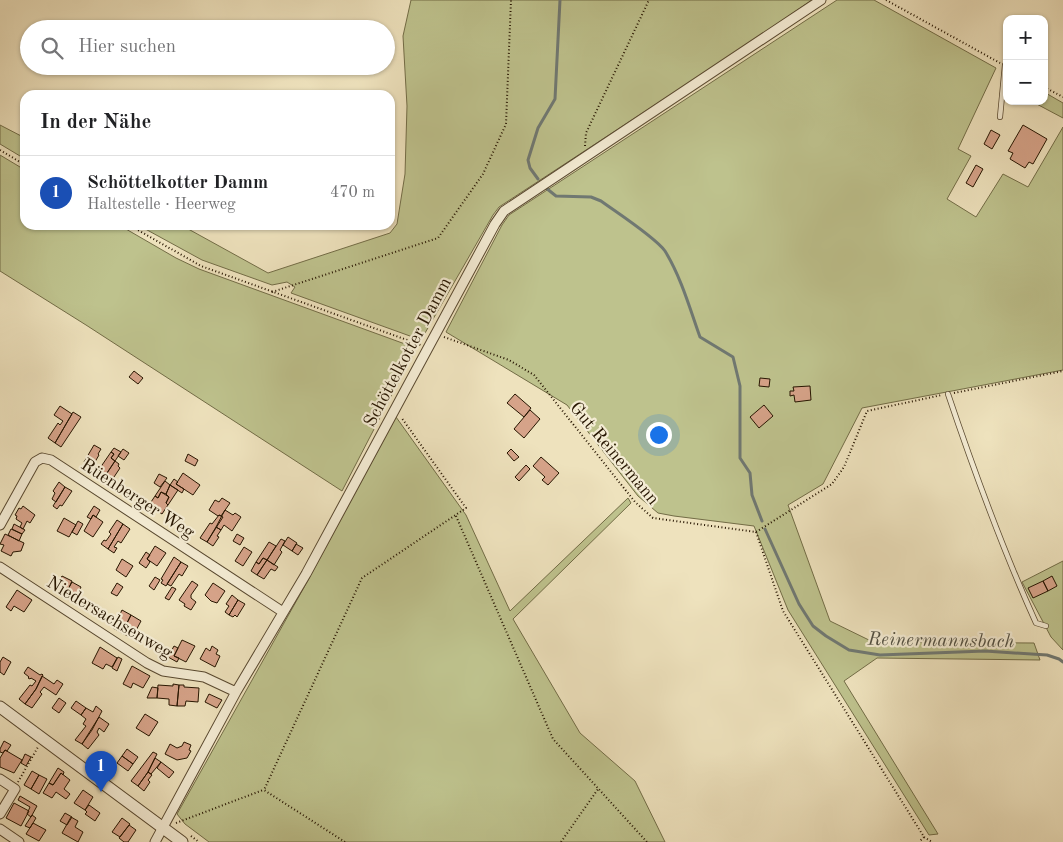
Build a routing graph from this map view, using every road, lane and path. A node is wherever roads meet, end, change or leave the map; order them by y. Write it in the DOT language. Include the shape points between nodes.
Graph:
graph roads {
  1 [pos="511,0"];
  2 [pos="650,0"];
  3 [pos="821,0"];
  4 [pos="886,0"];
  5 [pos="1003,64"];
  6 [pos="1003,86"];
  7 [pos="1048,89"];
  8 [pos="1063,97"];
  9 [pos="1000,117"];
  10 [pos="0,150"];
  11 [pos="584,158"];
  12 [pos="20,161"];
  13 [pos="138,230"];
  14 [pos="272,292"];
  15 [pos="435,334"];
  16 [pos="428,348"];
  17 [pos="1063,371"];
  18 [pos="948,394"];
  19 [pos="395,408"];
  20 [pos="456,516"];
  21 [pos="0,525"];
  22 [pos="756,532"];
  23 [pos="0,567"];
  24 [pos="282,612"];
  25 [pos="1046,626"];
  26 [pos="236,692"];
  27 [pos="0,708"];
  28 [pos="43,739"];
  29 [pos="0,779"];
  30 [pos="598,788"];
  31 [pos="15,789"];
  32 [pos="264,790"];
  33 [pos="0,814"];
  34 [pos="162,828"];
  35 [pos="0,829"];
  36 [pos="924,837"];
  37 [pos="19,842"];
  38 [pos="155,842"];
  39 [pos="182,842"];
  40 [pos="345,842"];
  41 [pos="561,842"];
  42 [pos="648,842"];
  43 [pos="919,842"];
  44 [pos="932,842"];
  1 -- 14 [label="path" via="506,124 483,174 438,238"];
  2 -- 11 [label="path" via="586,133"];
  3 -- 11 [label="street, Schöttelkotter Damm"];
  4 -- 5 [label="path"];
  6 -- 9 [label="lane"];
  7 -- 8 [label="path"];
  10 -- 12 [label="path"];
  11 -- 15 [label="street, Schöttelkotter Damm" via="504,211"];
  13 -- 14 [label="path" via="201,266"];
  14 -- 16 [label="path"];
  15 -- 16 [label="street, Schöttelkotter Damm"];
  15 -- 22 [label="path, Gut Reinermann" via="509,360 534,375 635,502 653,518"];
  16 -- 19 [label="street, Schöttelkotter Damm"];
  17 -- 18 [label="path"];
  18 -- 22 [label="path" via="867,411 844,467 832,484"];
  18 -- 25 [label="lane" via="1013,573 1036,623"];
  19 -- 20 [label="path" via="466,508"];
  19 -- 24 [label="street, Schöttelkotter Damm" via="306,574"];
  20 -- 30 [label="path" via="554,739"];
  20 -- 32 [label="path" via="362,578"];
  21 -- 24 [label="street, Rüenberger Weg" via="35,462 42,458 51,460"];
  22 -- 36 [label="path" via="783,611"];
  23 -- 26 [label="street, Niedersachsenweg" via="147,663 163,671 204,677"];
  24 -- 26 [label="street, Schöttelkotter Damm"];
  26 -- 34 [label="street, Schöttelkotter Damm"];
  27 -- 28 [label="street"];
  28 -- 31 [label="path"];
  28 -- 34 [label="street"];
  29 -- 31 [label="street"];
  30 -- 41 [label="path"];
  30 -- 42 [label="path"];
  31 -- 33 [label="street"];
  32 -- 34 [label="path"];
  32 -- 40 [label="path"];
  34 -- 38 [label="street, Schöttelkotter Damm"];
  34 -- 39 [label="street"];
  35 -- 37 [label="street"];
  36 -- 43 [label="path"];
  36 -- 44 [label="path"];
}
